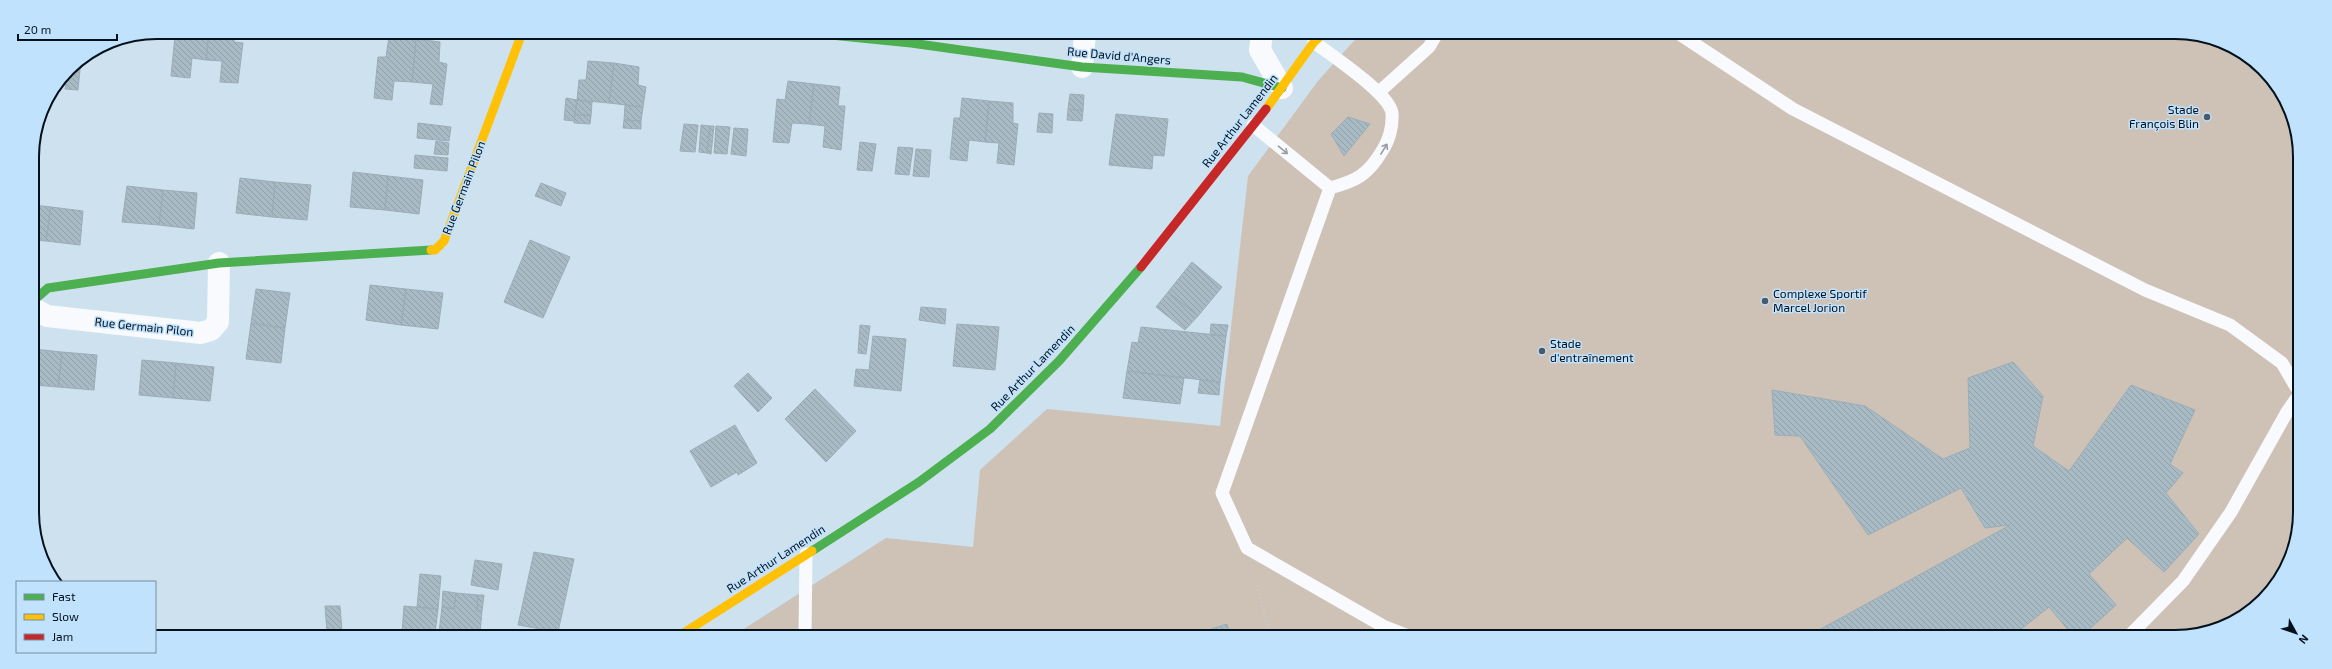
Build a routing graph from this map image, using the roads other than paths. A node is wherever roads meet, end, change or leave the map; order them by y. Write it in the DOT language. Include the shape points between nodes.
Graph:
graph roads {
  1 [pos="520,39"];
  2 [pos="917,39"];
  3 [pos="1085,39"];
  4 [pos="1261,39"];
  5 [pos="1317,39"];
  6 [pos="1319,39"];
  7 [pos="1434,39"];
  8 [pos="1687,39"];
  9 [pos="1082,67"];
  10 [pos="1282,88"];
  11 [pos="1379,92"];
  12 [pos="1253,124"];
  13 [pos="1330,188"];
  14 [pos="219,263"];
  15 [pos="39,295"];
  16 [pos="39,311"];
  17 [pos="2293,382"];
  18 [pos="2293,403"];
  19 [pos="806,554"];
  20 [pos="688,630"];
  21 [pos="805,630"];
  22 [pos="1393,630"];
  23 [pos="2135,630"];
  1 -- 14 [label="street, Rue Germain Pilon" via="444,241 435,250"];
  2 -- 9 [label="street, Rue David d'Angers"];
  3 -- 9 [label="street"];
  4 -- 10 [label="street" via="1260,50"];
  5 -- 10 [label="street, Rue Arthur Lamendin"];
  6 -- 11 [label="lane"];
  7 -- 11 [label="lane" via="1429,47"];
  8 -- 17 [label="lane" via="1793,109 2145,290 2230,325 2282,363"];
  9 -- 10 [label="street, Rue David d'Angers" via="1242,77"];
  10 -- 12 [label="street, Rue Arthur Lamendin"];
  13 -- 11 [label="lane, one-way" via="1353,182 1375,162 1389,141 1392,113"];
  12 -- 13 [label="lane, one-way"];
  12 -- 19 [label="street, Rue Arthur Lamendin" via="1134,276 1059,361 990,429 919,482"];
  13 -- 22 [label="lane" via="1222,493 1247,548"];
  14 -- 15 [label="street, Rue Germain Pilon" via="48,288"];
  14 -- 16 [label="street, Rue Germain Pilon" via="218,322 211,330 201,333 47,316"];
  18 -- 23 [label="lane" via="2231,512 2183,581"];
  19 -- 20 [label="street, Rue Arthur Lamendin"];
  19 -- 21 [label="lane"];
}
